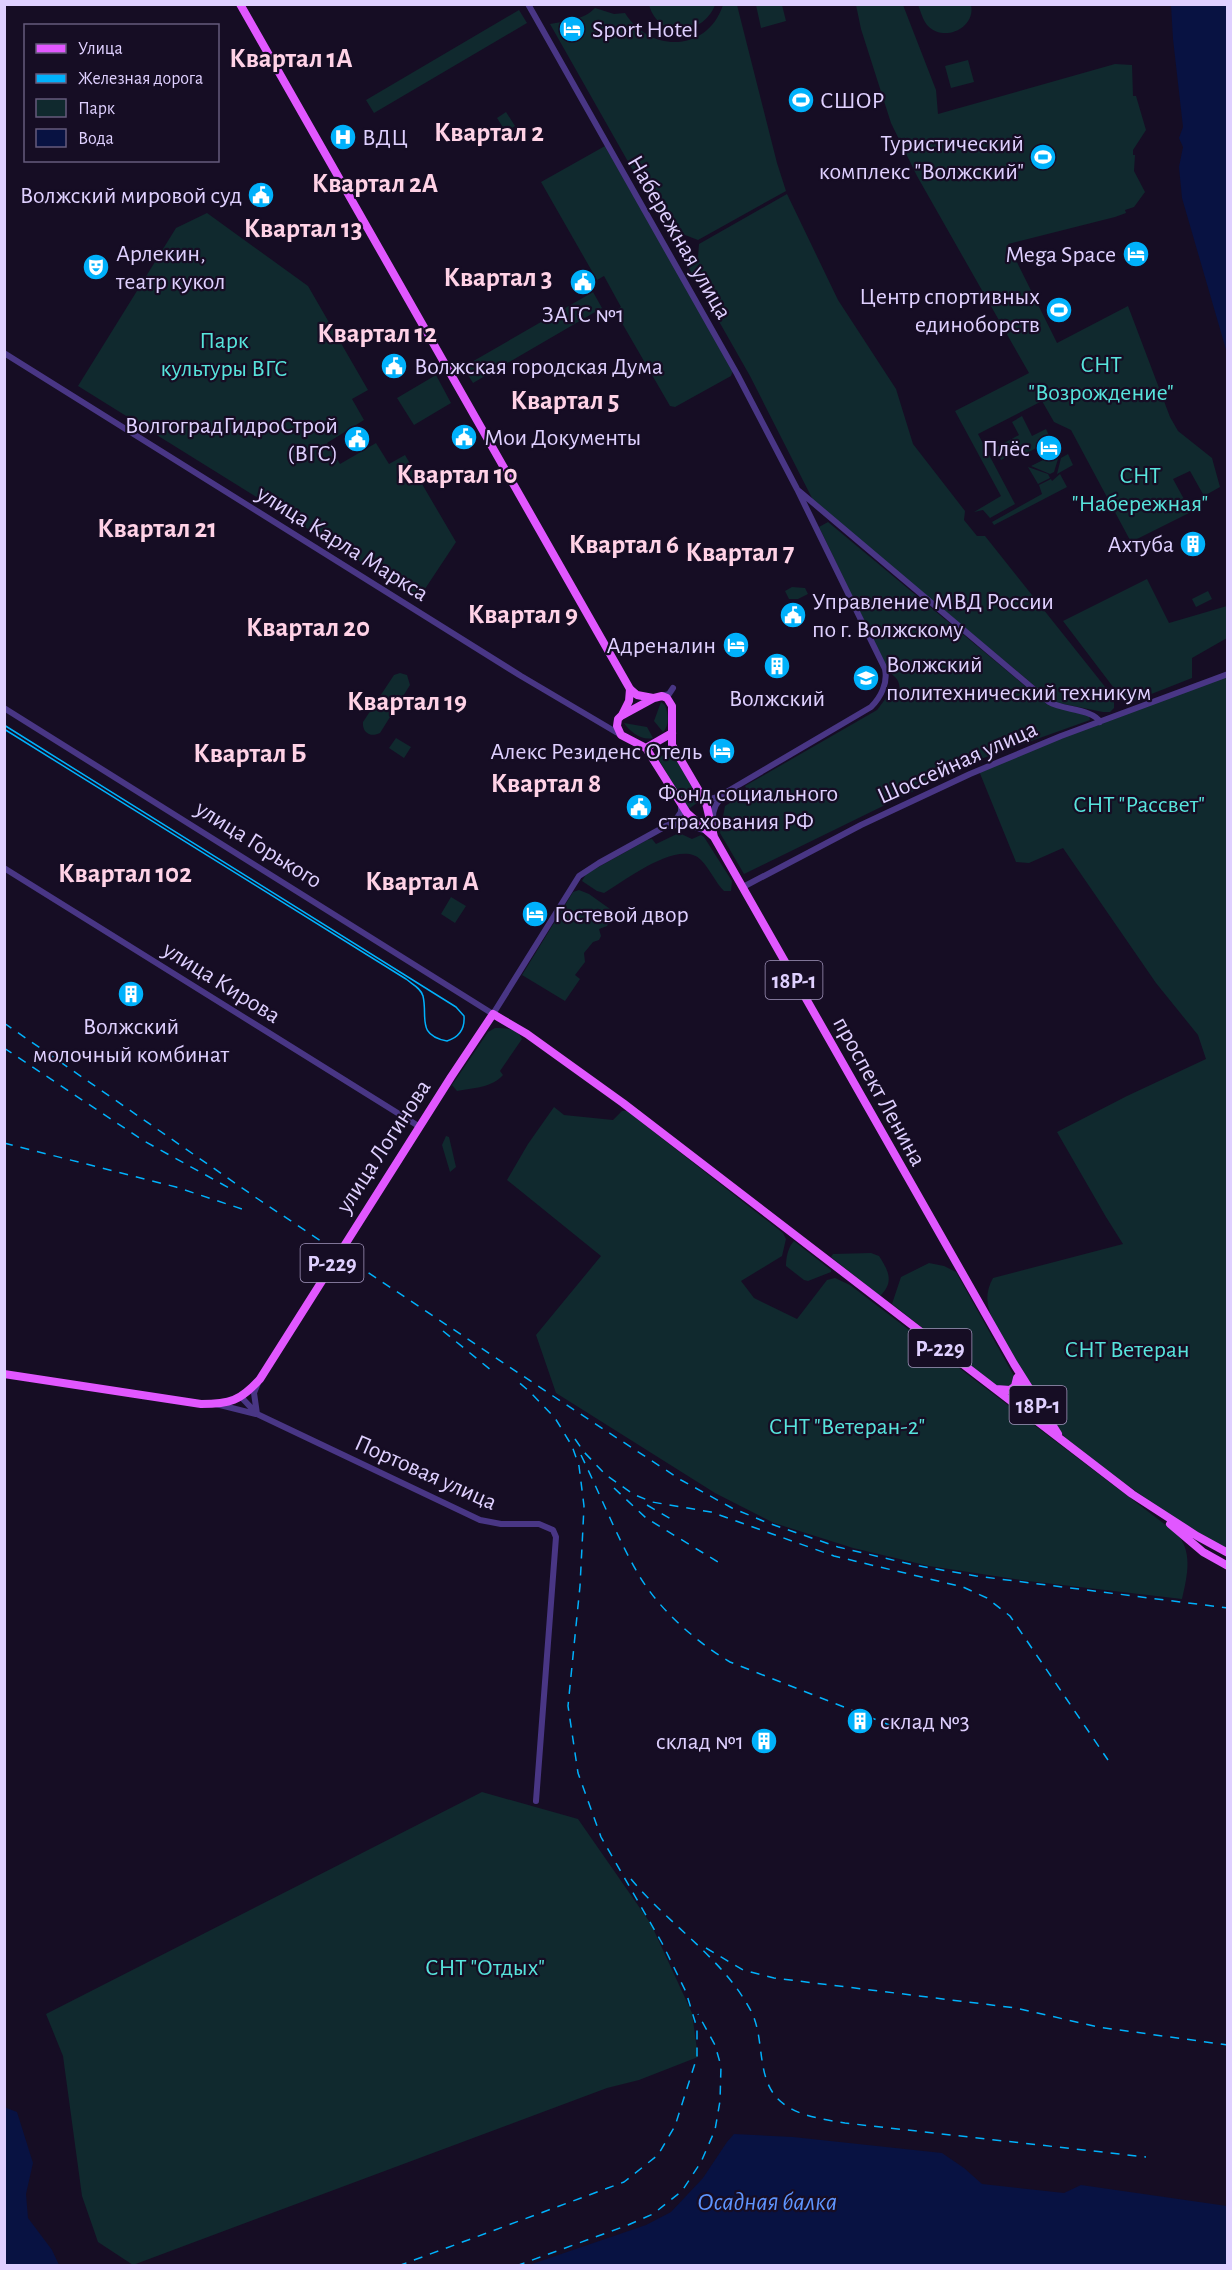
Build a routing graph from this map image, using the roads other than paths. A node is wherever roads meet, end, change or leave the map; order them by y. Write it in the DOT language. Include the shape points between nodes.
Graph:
graph roads {
  1 [pos="240,4"];
  2 [pos="528,4"];
  3 [pos="4,353"];
  4 [pos="797,489"];
  5 [pos="830,518"];
  6 [pos="816,528"];
  7 [pos="1227,674"];
  8 [pos="673,688"];
  9 [pos="630,689"];
  10 [pos="658,697"];
  11 [pos="4,708"];
  12 [pos="621,716"];
  13 [pos="1100,722"];
  14 [pos="601,724"];
  15 [pos="672,733"];
  16 [pos="621,735"];
  17 [pos="646,748"];
  18 [pos="736,786"];
  19 [pos="700,793"];
  20 [pos="681,804"];
  21 [pos="655,832"];
  22 [pos="714,837"];
  23 [pos="4,868"];
  24 [pos="743,887"];
  25 [pos="493,1014"];
  26 [pos="420,1127"];
  27 [pos="1014,1364"];
  28 [pos="4,1374"];
  29 [pos="1017,1376"];
  30 [pos="260,1378"];
  31 [pos="994,1389"];
  32 [pos="1030,1392"];
  33 [pos="242,1398"];
  34 [pos="216,1404"];
  35 [pos="1024,1408"];
  36 [pos="257,1414"];
  37 [pos="1066,1444"];
  38 [pos="1149,1506"];
  39 [pos="1227,1553"];
  40 [pos="1227,1566"];
  41 [pos="536,1801"];
  1 -- 9 [label="main road"];
  2 -- 4 [label="street, Набережная улица" via="737,374"];
  3 -- 14 [label="street, улица Карла Маркса"];
  4 -- 5 [label="street, Набережная улица"];
  4 -- 6 [label="street, Набережная улица"];
  5 -- 6 [label="street" via="821,517"];
  5 -- 13 [label="street, Набережная улица" via="1049,702 1094,715"];
  6 -- 18 [label="street, Набережная улица" via="887,676 878,700 871,707"];
  7 -- 13 [label="street, Шоссейная улица"];
  8 -- 10 [label="street" via="669,694"];
  9 -- 10 [label="main road" via="637,695"];
  9 -- 12 [label="main road"];
  10 -- 12 [label="main road"];
  10 -- 15 [label="main road" via="667,698 672,706"];
  11 -- 25 [label="street, улица Горького"];
  12 -- 14 [label="street"];
  12 -- 16 [label="main road" via="617,726"];
  13 -- 24 [label="street, Шоссейная улица" via="952,781"];
  14 -- 16 [label="street, улица Карла Маркса"];
  15 -- 17 [label="main road"];
  15 -- 19 [label="main road, проспект Ленина / 18Р-1" via="672,745"];
  16 -- 17 [label="main road"];
  17 -- 20 [label="main road, проспект Ленина / 18Р-1"];
  18 -- 19 [label="street" via="718,797 706,798"];
  18 -- 22 [label="street" via="716,805"];
  19 -- 22 [label="main road, проспект Ленина / 18Р-1"];
  20 -- 21 [label="street" via="675,821"];
  20 -- 22 [label="main road, проспект Ленина / 18Р-1"];
  21 -- 22 [label="street" via="683,824"];
  21 -- 25 [label="street, улица Логинова" via="579,876"];
  22 -- 24 [label="main road, проспект Ленина / 18Р-1"];
  23 -- 26 [label="street, улица Кирова"];
  24 -- 27 [label="main road, проспект Ленина / 18Р-1"];
  25 -- 26 [label="main road, улица Логинова / Р-229"];
  25 -- 31 [label="main road, Р-229" via="623,1103"];
  26 -- 30 [label="main road, улица Логинова / Р-229"];
  27 -- 29 [label="main road, проспект Ленина / 18Р-1"];
  27 -- 32 [label="main road, проспект Ленина / 18Р-1"];
  28 -- 34 [label="main road" via="166,1400"];
  29 -- 31 [label="main road" via="1010,1390"];
  29 -- 35 [label="main road, проспект Ленина / 18Р-1"];
  30 -- 33 [label="main road, улица Логинова / Р-229"];
  30 -- 36 [label="street" via="254,1393"];
  31 -- 35 [label="main road, Р-229"];
  32 -- 35 [label="main road" via="1032,1407"];
  32 -- 37 [label="main road, проспект Ленина / 18Р-1"];
  33 -- 34 [label="main road"];
  33 -- 36 [label="street, Портовая улица"];
  34 -- 36 [label="street"];
  35 -- 37 [label="main road, Р-229"];
  36 -- 41 [label="street, Портовая улица" via="480,1520 539,1524 553,1530 556,1542"];
  37 -- 38 [label="main road, Р-229"];
  38 -- 39 [label="main road, Р-229"];
  38 -- 40 [label="main road, Р-229" via="1203,1552"];
}
